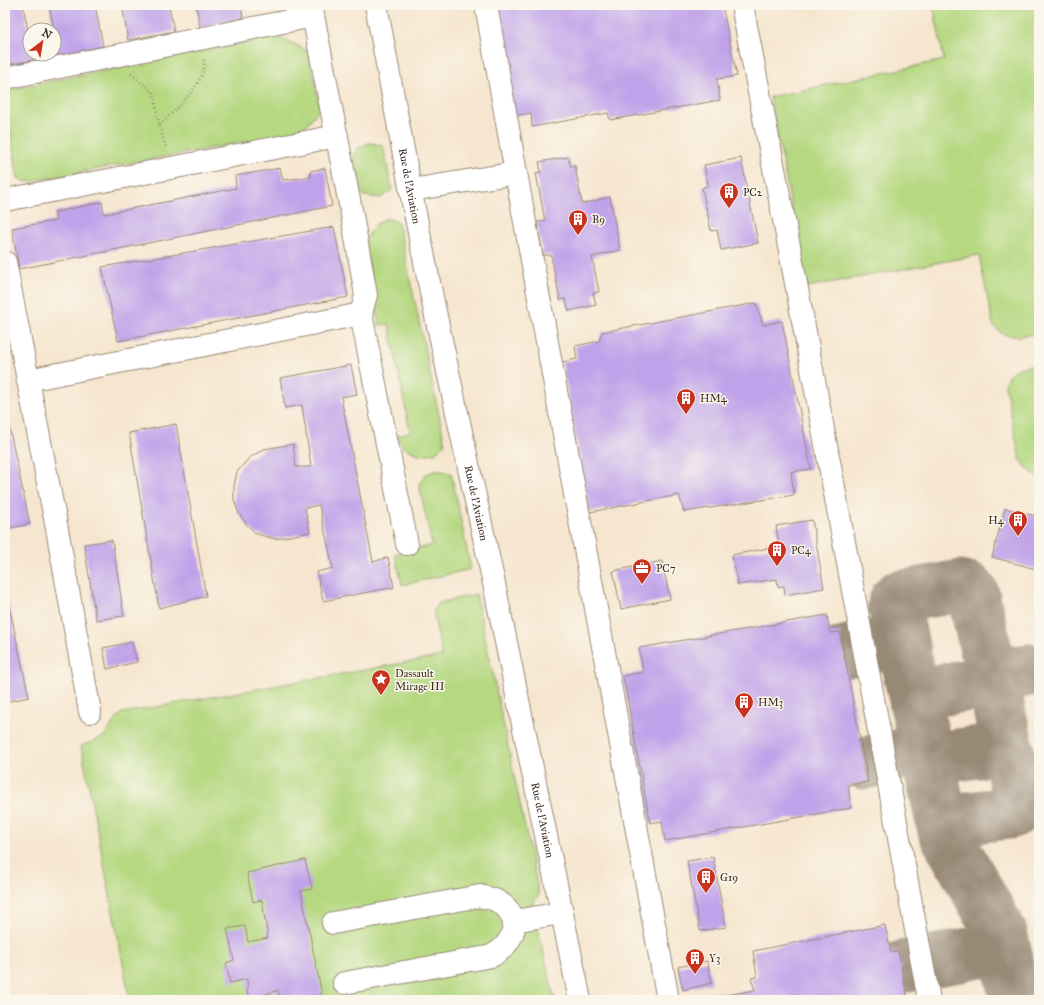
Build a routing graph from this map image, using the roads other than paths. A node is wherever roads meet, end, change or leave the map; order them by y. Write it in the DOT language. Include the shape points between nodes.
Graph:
graph roads {
  1 [pos="376,5"];
  2 [pos="486,5"];
  3 [pos="742,5"];
  4 [pos="312,11"];
  5 [pos="281,13"];
  6 [pos="5,78"];
  7 [pos="337,136"];
  8 [pos="516,172"];
  9 [pos="411,190"];
  10 [pos="5,200"];
  11 [pos="5,262"];
  12 [pos="361,314"];
  13 [pos="28,380"];
  14 [pos="407,544"];
  15 [pos="90,712"];
  16 [pos="562,913"];
  17 [pos="514,921"];
  18 [pos="333,923"];
  19 [pos="344,983"];
  20 [pos="580,1000"];
  21 [pos="668,1000"];
  22 [pos="929,1000"];
  1 -- 9 [label="street, Rue de l'Aviation"];
  2 -- 8 [label="street"];
  3 -- 22 [label="street"];
  4 -- 5 [label="street"];
  4 -- 7 [label="street"];
  5 -- 6 [label="street" via="200,38"];
  7 -- 10 [label="street"];
  7 -- 12 [label="street" via="366,295"];
  8 -- 9 [label="street"];
  8 -- 21 [label="street"];
  9 -- 16 [label="street, Rue de l'Aviation"];
  11 -- 13 [label="street"];
  12 -- 13 [label="street"];
  12 -- 14 [label="street"];
  13 -- 15 [label="street"];
  16 -- 17 [label="street"];
  16 -- 20 [label="street, Rue de l'Aviation"];
  17 -- 18 [label="street" via="507,908 494,900 480,896"];
  17 -- 19 [label="street" via="512,936 504,948 492,956"];
}
